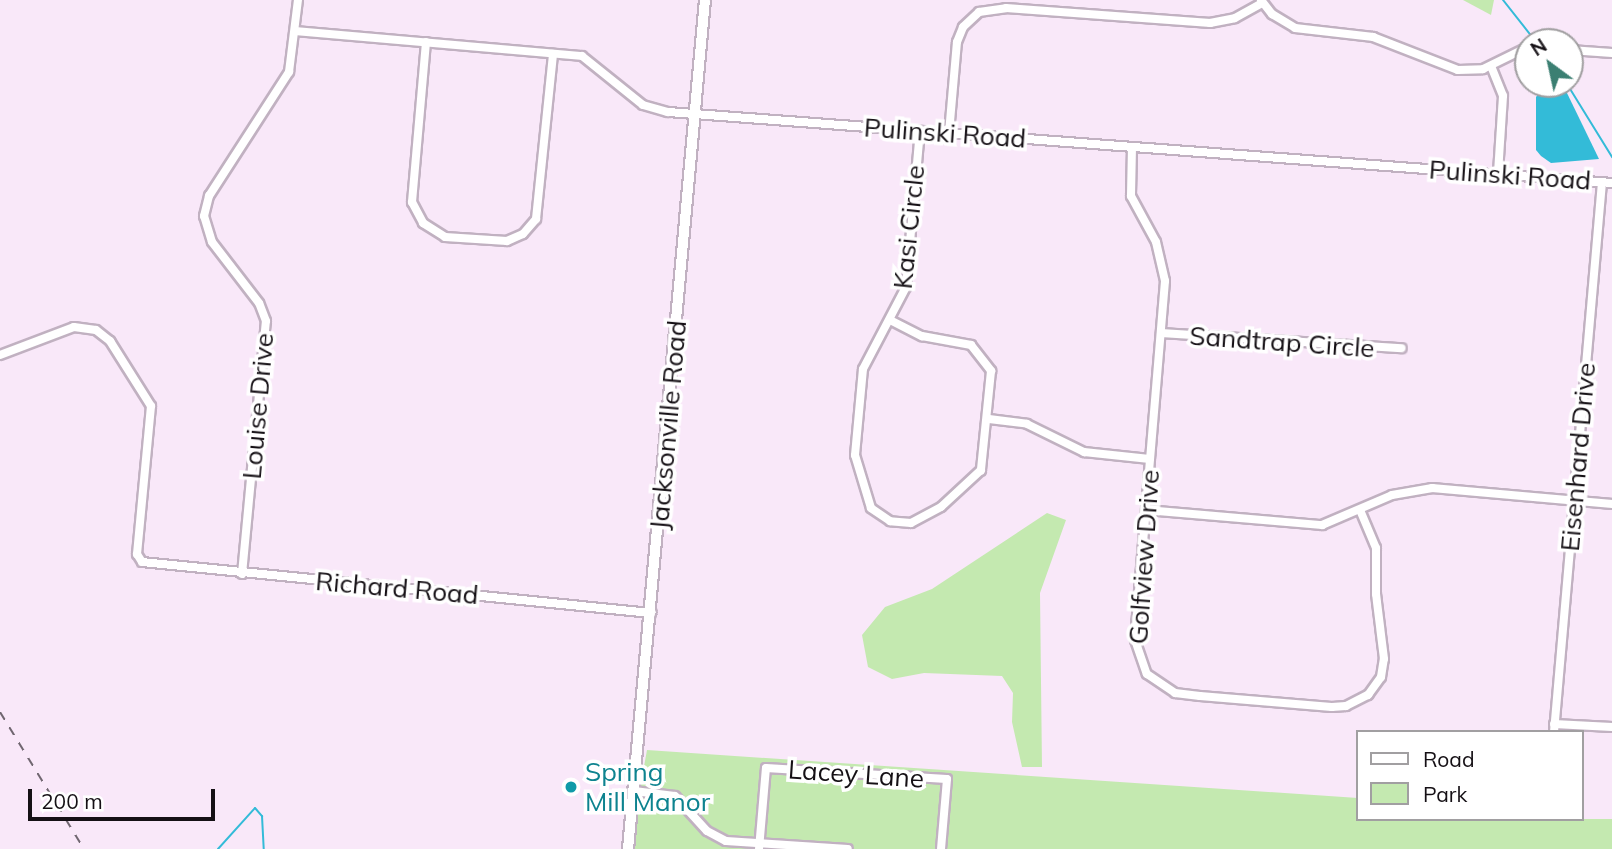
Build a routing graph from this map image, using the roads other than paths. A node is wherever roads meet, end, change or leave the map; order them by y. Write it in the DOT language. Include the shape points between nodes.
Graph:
graph roads {
  1 [pos="298,0"];
  2 [pos="705,0"];
  3 [pos="1262,1"];
  4 [pos="296,30"];
  5 [pos="426,42"];
  6 [pos="1584,51"];
  7 [pos="1612,53"];
  8 [pos="553,54"];
  9 [pos="1514,54"];
  10 [pos="1491,66"];
  11 [pos="695,114"];
  12 [pos="920,131"];
  13 [pos="949,134"];
  14 [pos="1132,147"];
  15 [pos="1498,174"];
  16 [pos="1602,182"];
  17 [pos="1612,183"];
  18 [pos="890,320"];
  19 [pos="1161,333"];
  20 [pos="1402,348"];
  21 [pos="0,355"];
  22 [pos="989,419"];
  23 [pos="1150,459"];
  24 [pos="1574,500"];
  25 [pos="1612,503"];
  26 [pos="1146,510"];
  27 [pos="1360,510"];
  28 [pos="242,573"];
  29 [pos="651,613"];
  30 [pos="1612,727"];
  31 [pos="1554,728"];
  32 [pos="634,791"];
  33 [pos="760,846"];
  34 [pos="628,849"];
  35 [pos="848,849"];
  36 [pos="941,849"];
  1 -- 4 [label="street, Louise Drive"];
  2 -- 11 [label="main road, Jacksonville Road"];
  3 -- 10 [label="street" via="1280,21 1295,28 1373,37 1458,70"];
  3 -- 13 [label="street" via="1221,23 1006,8 979,12 963,27 957,42"];
  4 -- 5 [label="street, Pulinski Road"];
  4 -- 28 [label="street, Louise Drive" via="289,72 209,196 204,216 212,242 259,303 266,321"];
  5 -- 8 [label="street, Pulinski Road"];
  5 -- 8 [label="street" via="412,202 423,223 445,237 508,241 523,234 536,219"];
  6 -- 7 [label="street"];
  8 -- 11 [label="street, Pulinski Road" via="591,60 650,108"];
  9 -- 10 [label="street"];
  10 -- 15 [label="street" via="1503,96"];
  11 -- 12 [label="street, Pulinski Road"];
  11 -- 29 [label="main road, Jacksonville Road"];
  12 -- 13 [label="street, Pulinski Road"];
  12 -- 18 [label="street, Kasi Circle" via="906,287"];
  13 -- 14 [label="street, Pulinski Road"];
  14 -- 15 [label="street, Pulinski Road"];
  14 -- 19 [label="street, Golfview Drive" via="1131,196 1163,264"];
  15 -- 16 [label="street, Pulinski Road"];
  16 -- 17 [label="street, Pulinski Road"];
  16 -- 24 [label="street, Eisenhard Drive"];
  18 -- 22 [label="street, Kasi Circle" via="922,336 965,342 982,354 991,371"];
  18 -- 22 [label="street, Kasi Circle" via="863,369 855,455 863,490 876,513 896,523 918,522 969,485 984,464"];
  19 -- 20 [label="street, Sandtrap Circle"];
  19 -- 23 [label="street, Golfview Drive"];
  21 -- 28 [label="street, Richard Road" via="74,327 96,330 110,341 151,406 137,554 142,562"];
  22 -- 23 [label="street" via="1027,424 1084,452"];
  23 -- 26 [label="street, Golfview Drive"];
  24 -- 25 [label="street"];
  24 -- 27 [label="street" via="1419,488"];
  24 -- 31 [label="street, Eisenhard Drive"];
  26 -- 27 [label="street" via="1304,525 1329,523"];
  26 -- 27 [label="street, Golfview Drive" via="1135,640 1140,663 1153,680 1180,694 1332,707 1368,695 1381,677 1384,659 1376,548"];
  28 -- 29 [label="street, Richard Road"];
  29 -- 32 [label="main road, Jacksonville Road"];
  30 -- 31 [label="street"];
  32 -- 33 [label="street" via="675,796 716,836"];
  32 -- 34 [label="main road, Jacksonville Road"];
  33 -- 35 [label="street"];
  33 -- 36 [label="street, Lacey Lane" via="766,768 947,779"];
}
